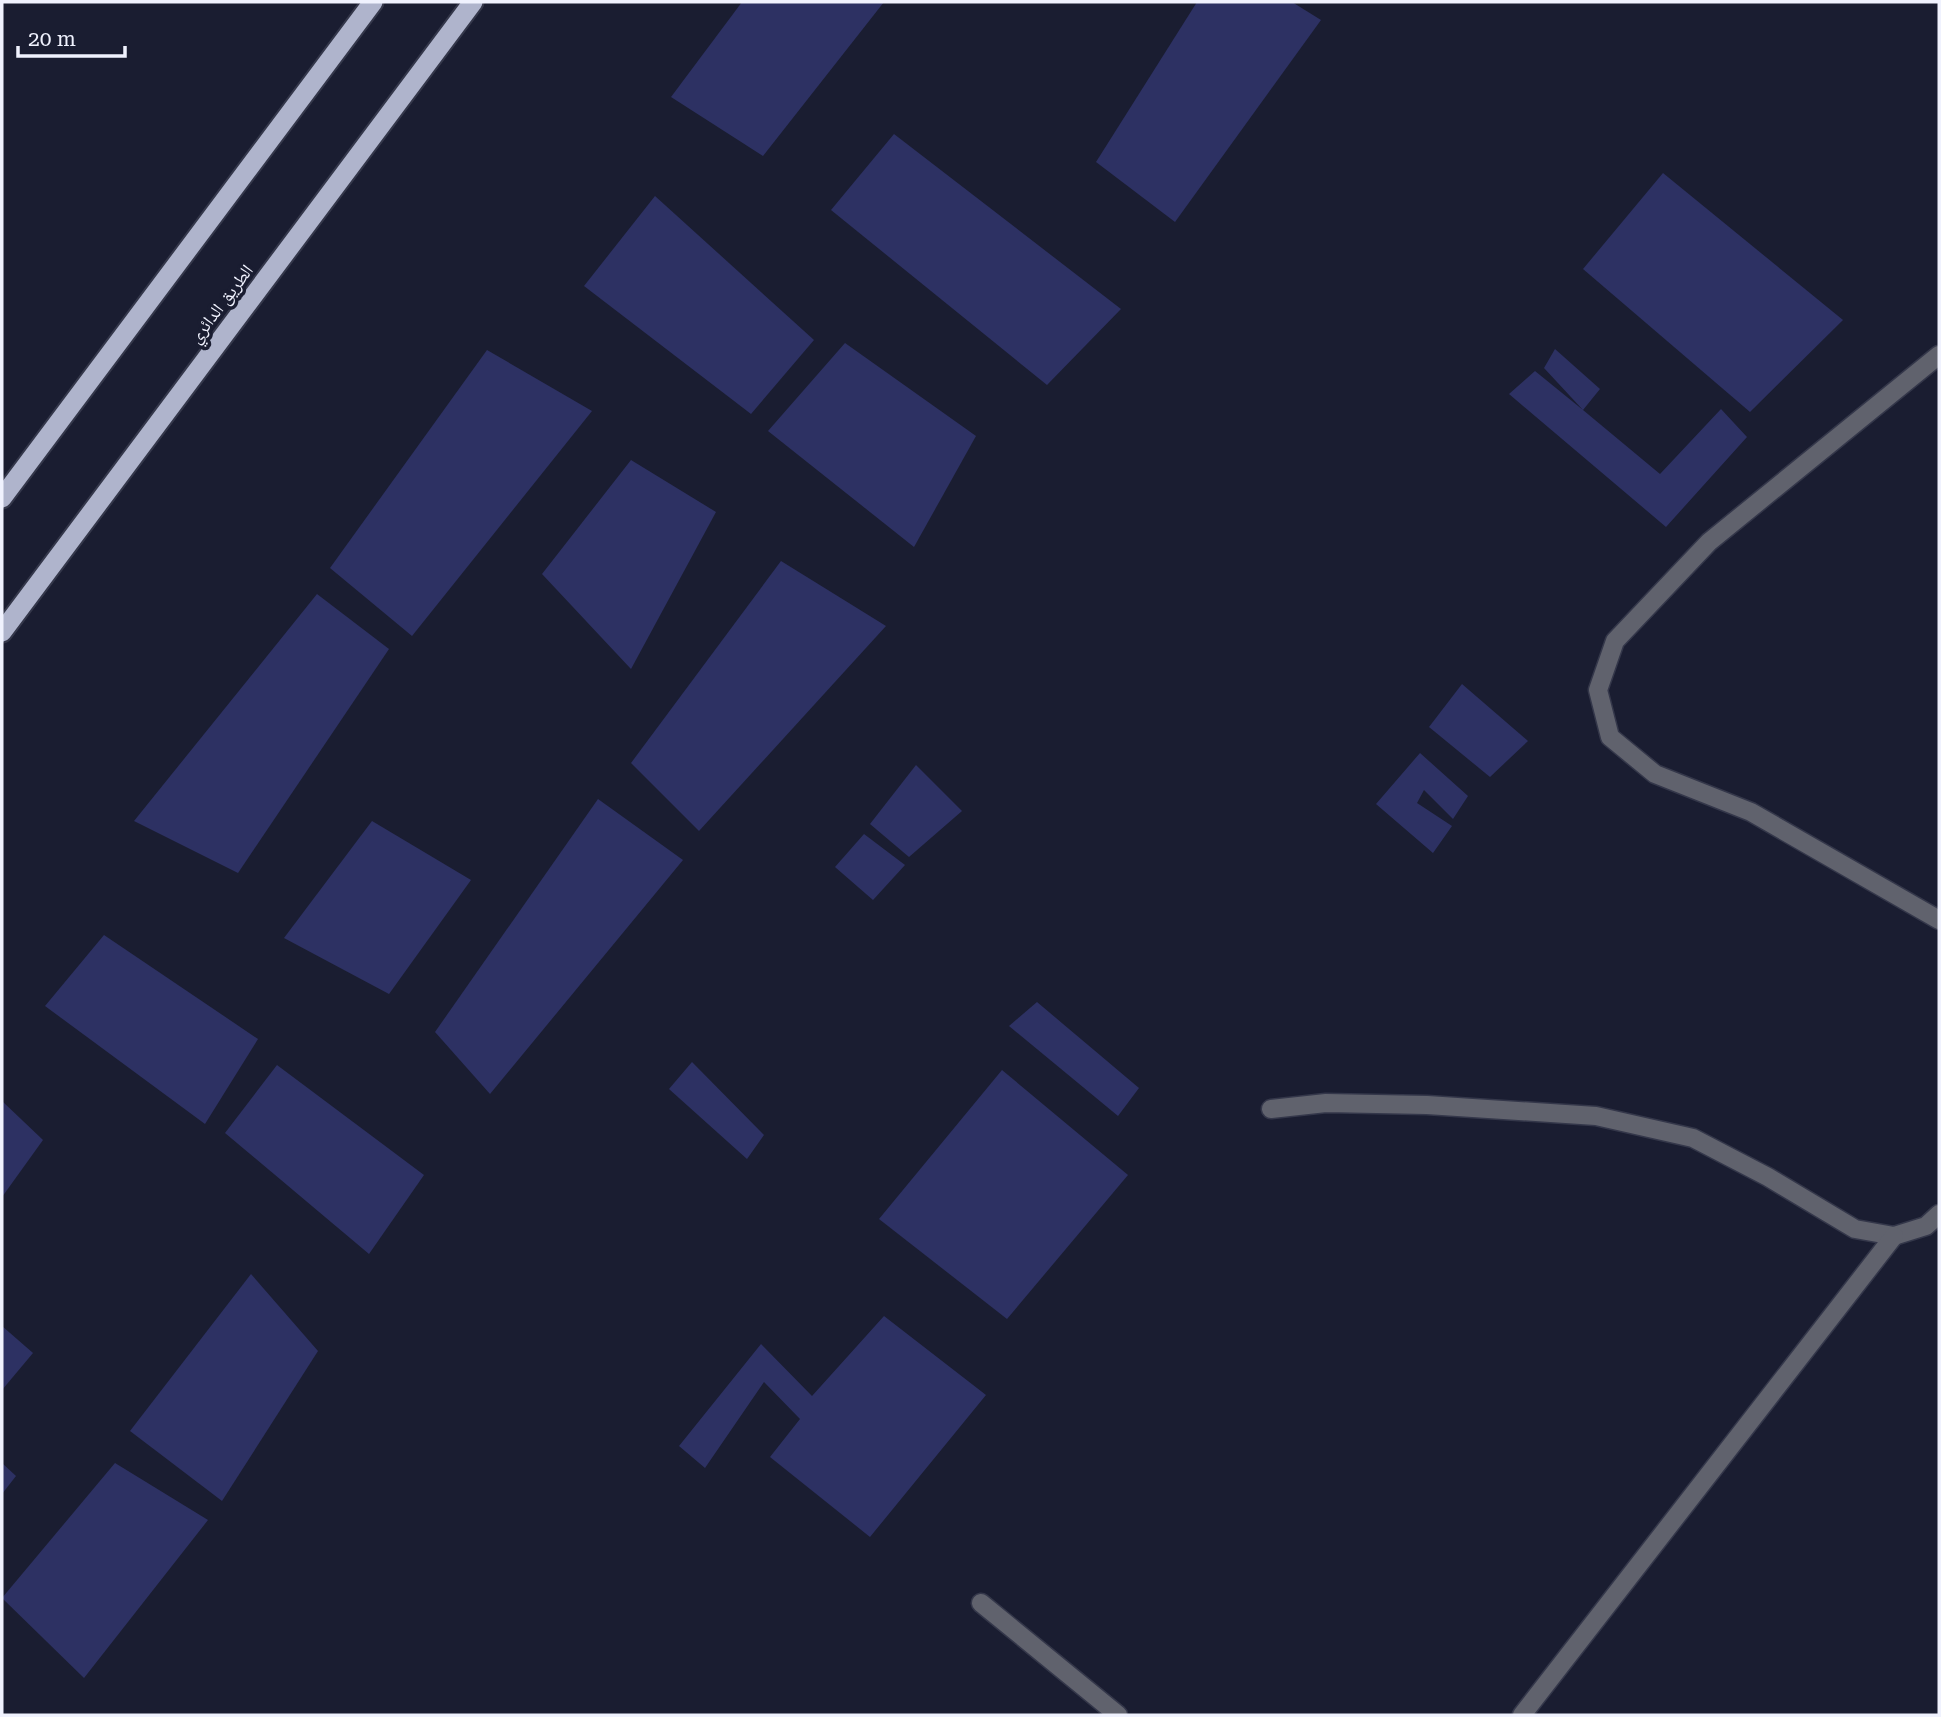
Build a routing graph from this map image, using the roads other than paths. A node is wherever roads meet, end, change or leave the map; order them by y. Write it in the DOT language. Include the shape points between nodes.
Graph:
graph roads {
  1 [pos="373,2"];
  2 [pos="473,2"];
  3 [pos="1939,355"];
  4 [pos="2,498"];
  5 [pos="2,632"];
  6 [pos="1939,920"];
  7 [pos="1271,1109"];
  8 [pos="1939,1214"];
  9 [pos="1894,1236"];
  10 [pos="981,1604"];
  11 [pos="1118,1715"];
  12 [pos="1522,1715"];
  1 -- 4 [label="highway"];
  2 -- 5 [label="highway, الطريق الدائري"];
  3 -- 6 [label="lane" via="1709,542 1615,641 1598,691 1610,737 1655,774 1751,812"];
  7 -- 9 [label="lane" via="1326,1103 1427,1105 1596,1116 1693,1138 1855,1229"];
  8 -- 9 [label="lane" via="1926,1226"];
  9 -- 12 [label="lane"];
  10 -- 11 [label="lane"];
}
